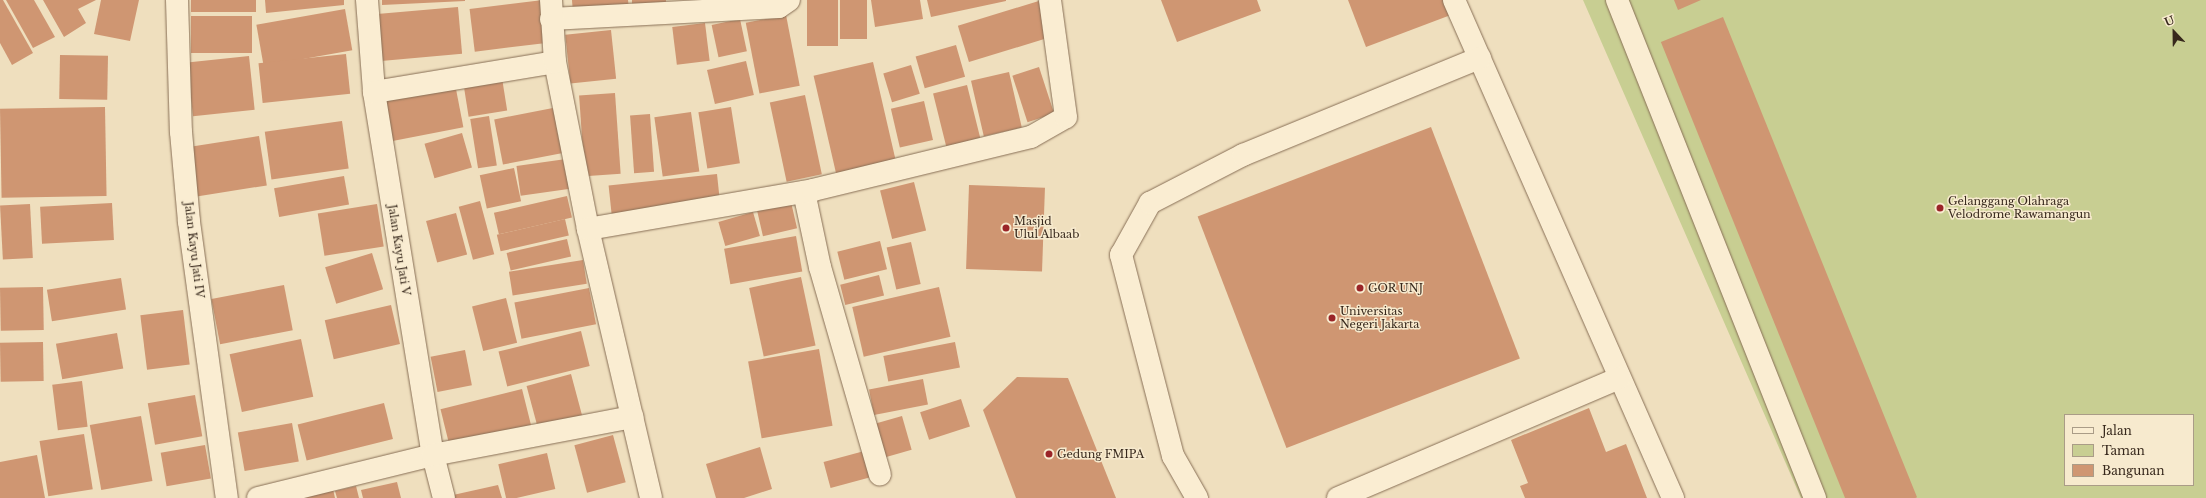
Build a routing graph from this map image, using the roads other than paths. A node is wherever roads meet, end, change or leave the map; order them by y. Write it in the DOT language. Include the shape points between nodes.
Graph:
graph roads {
  1 [pos="178,0"];
  2 [pos="366,0"];
  3 [pos="789,0"];
  4 [pos="1050,0"];
  5 [pos="1454,0"];
  6 [pos="1616,0"];
  7 [pos="551,10"];
  8 [pos="1480,58"];
  9 [pos="555,62"];
  10 [pos="374,92"];
  11 [pos="804,192"];
  12 [pos="588,229"];
  13 [pos="1620,378"];
  14 [pos="632,417"];
  15 [pos="433,455"];
  16 [pos="880,475"];
  17 [pos="227,498"];
  18 [pos="258,498"];
  19 [pos="444,498"];
  20 [pos="651,498"];
  21 [pos="1197,498"];
  22 [pos="1338,498"];
  23 [pos="1673,498"];
  24 [pos="1815,498"];
  1 -- 17 [label="street, Jalan Kayu Jati IV" via="181,132 189,222"];
  2 -- 10 [label="street, Jalan Kayu Jati V"];
  3 -- 7 [label="street" via="779,6"];
  4 -- 11 [label="street" via="1066,117 1060,123 1031,138"];
  5 -- 8 [label="street"];
  6 -- 24 [label="street"];
  7 -- 9 [label="street"];
  8 -- 13 [label="street"];
  8 -- 21 [label="street" via="1243,155 1150,203 1120,255 1173,456"];
  9 -- 10 [label="street"];
  9 -- 12 [label="street"];
  10 -- 15 [label="street, Jalan Kayu Jati V"];
  11 -- 12 [label="street"];
  11 -- 16 [label="street" via="820,267"];
  12 -- 14 [label="street"];
  13 -- 22 [label="street"];
  13 -- 23 [label="street"];
  14 -- 15 [label="street"];
  14 -- 20 [label="street"];
  15 -- 18 [label="street"];
  15 -- 19 [label="street, Jalan Kayu Jati V"];
}
